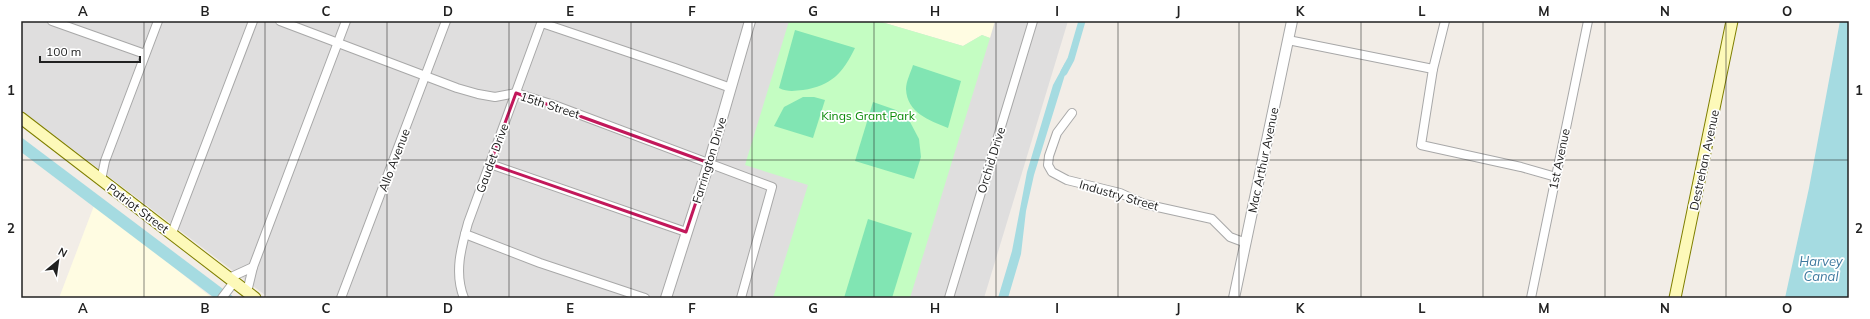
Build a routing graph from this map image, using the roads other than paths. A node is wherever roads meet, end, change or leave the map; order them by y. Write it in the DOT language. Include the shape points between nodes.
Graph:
graph roads {
  1 [pos="52,21"];
  2 [pos="158,21"];
  3 [pos="253,21"];
  4 [pos="280,21"];
  5 [pos="346,21"];
  6 [pos="446,21"];
  7 [pos="750,21"];
  8 [pos="1033,21"];
  9 [pos="1292,21"];
  10 [pos="1445,21"];
  11 [pos="1588,21"];
  12 [pos="1732,21"];
  13 [pos="542,22"];
  14 [pos="1288,40"];
  15 [pos="338,43"];
  16 [pos="145,54"];
  17 [pos="1433,69"];
  18 [pos="427,76"];
  19 [pos="731,88"];
  20 [pos="516,93"];
  21 [pos="1072,112"];
  22 [pos="21,118"];
  23 [pos="709,163"];
  24 [pos="490,164"];
  25 [pos="1556,177"];
  26 [pos="102,180"];
  27 [pos="686,232"];
  28 [pos="172,233"];
  29 [pos="465,234"];
  30 [pos="1246,243"];
  31 [pos="253,267"];
  32 [pos="231,282"];
  33 [pos="251,295"];
  34 [pos="222,298"];
  35 [pos="341,298"];
  36 [pos="464,298"];
  37 [pos="645,298"];
  38 [pos="666,298"];
  39 [pos="741,298"];
  40 [pos="949,298"];
  41 [pos="1234,298"];
  42 [pos="1531,298"];
  43 [pos="1675,298"];
  1 -- 16 [label="street"];
  2 -- 16 [label="street"];
  3 -- 28 [label="street"];
  4 -- 15 [label="street, 15th Street"];
  5 -- 15 [label="street"];
  6 -- 18 [label="street, Allo Avenue"];
  7 -- 19 [label="street, Farrington Drive"];
  8 -- 40 [label="street, Orchid Drive"];
  9 -- 14 [label="street, Mac Arthur Avenue"];
  10 -- 17 [label="street"];
  11 -- 25 [label="street, 1st Avenue"];
  12 -- 43 [label="main road, Destrehan Avenue"];
  13 -- 19 [label="street"];
  13 -- 20 [label="street, Gaudet Drive"];
  14 -- 17 [label="street"];
  14 -- 30 [label="street, Mac Arthur Avenue"];
  15 -- 18 [label="street, 15th Street"];
  15 -- 31 [label="street"];
  16 -- 26 [label="street" via="104,161"];
  17 -- 25 [label="street" via="1421,146"];
  18 -- 20 [label="street, 15th Street" via="478,94 496,97"];
  18 -- 35 [label="street, Allo Avenue"];
  19 -- 23 [label="street, Farrington Drive"];
  20 -- 23 [label="street, 15th Street"];
  20 -- 24 [label="street, Gaudet Drive"];
  21 -- 30 [label="street, Industry Street" via="1057,133 1049,156 1048,165 1052,172 1067,180 1120,192 1144,204 1212,219 1230,237"];
  22 -- 26 [label="main road, Patriot Street"];
  23 -- 27 [label="street, Farrington Drive"];
  23 -- 39 [label="street, 15th Street" via="772,187"];
  24 -- 27 [label="street"];
  24 -- 29 [label="street, Gaudet Drive"];
  25 -- 42 [label="street, 1st Avenue"];
  26 -- 28 [label="main road, Patriot Street"];
  27 -- 38 [label="street, Farrington Drive"];
  28 -- 32 [label="main road, Patriot Street"];
  29 -- 36 [label="street, Gaudet Drive" via="460,254 459,284"];
  29 -- 37 [label="street" via="540,263"];
  30 -- 41 [label="street, Mac Arthur Avenue"];
  31 -- 32 [label="street"];
  31 -- 33 [label="street"];
  32 -- 33 [label="main road, Patriot Street"];
  32 -- 34 [label="street"];
}
